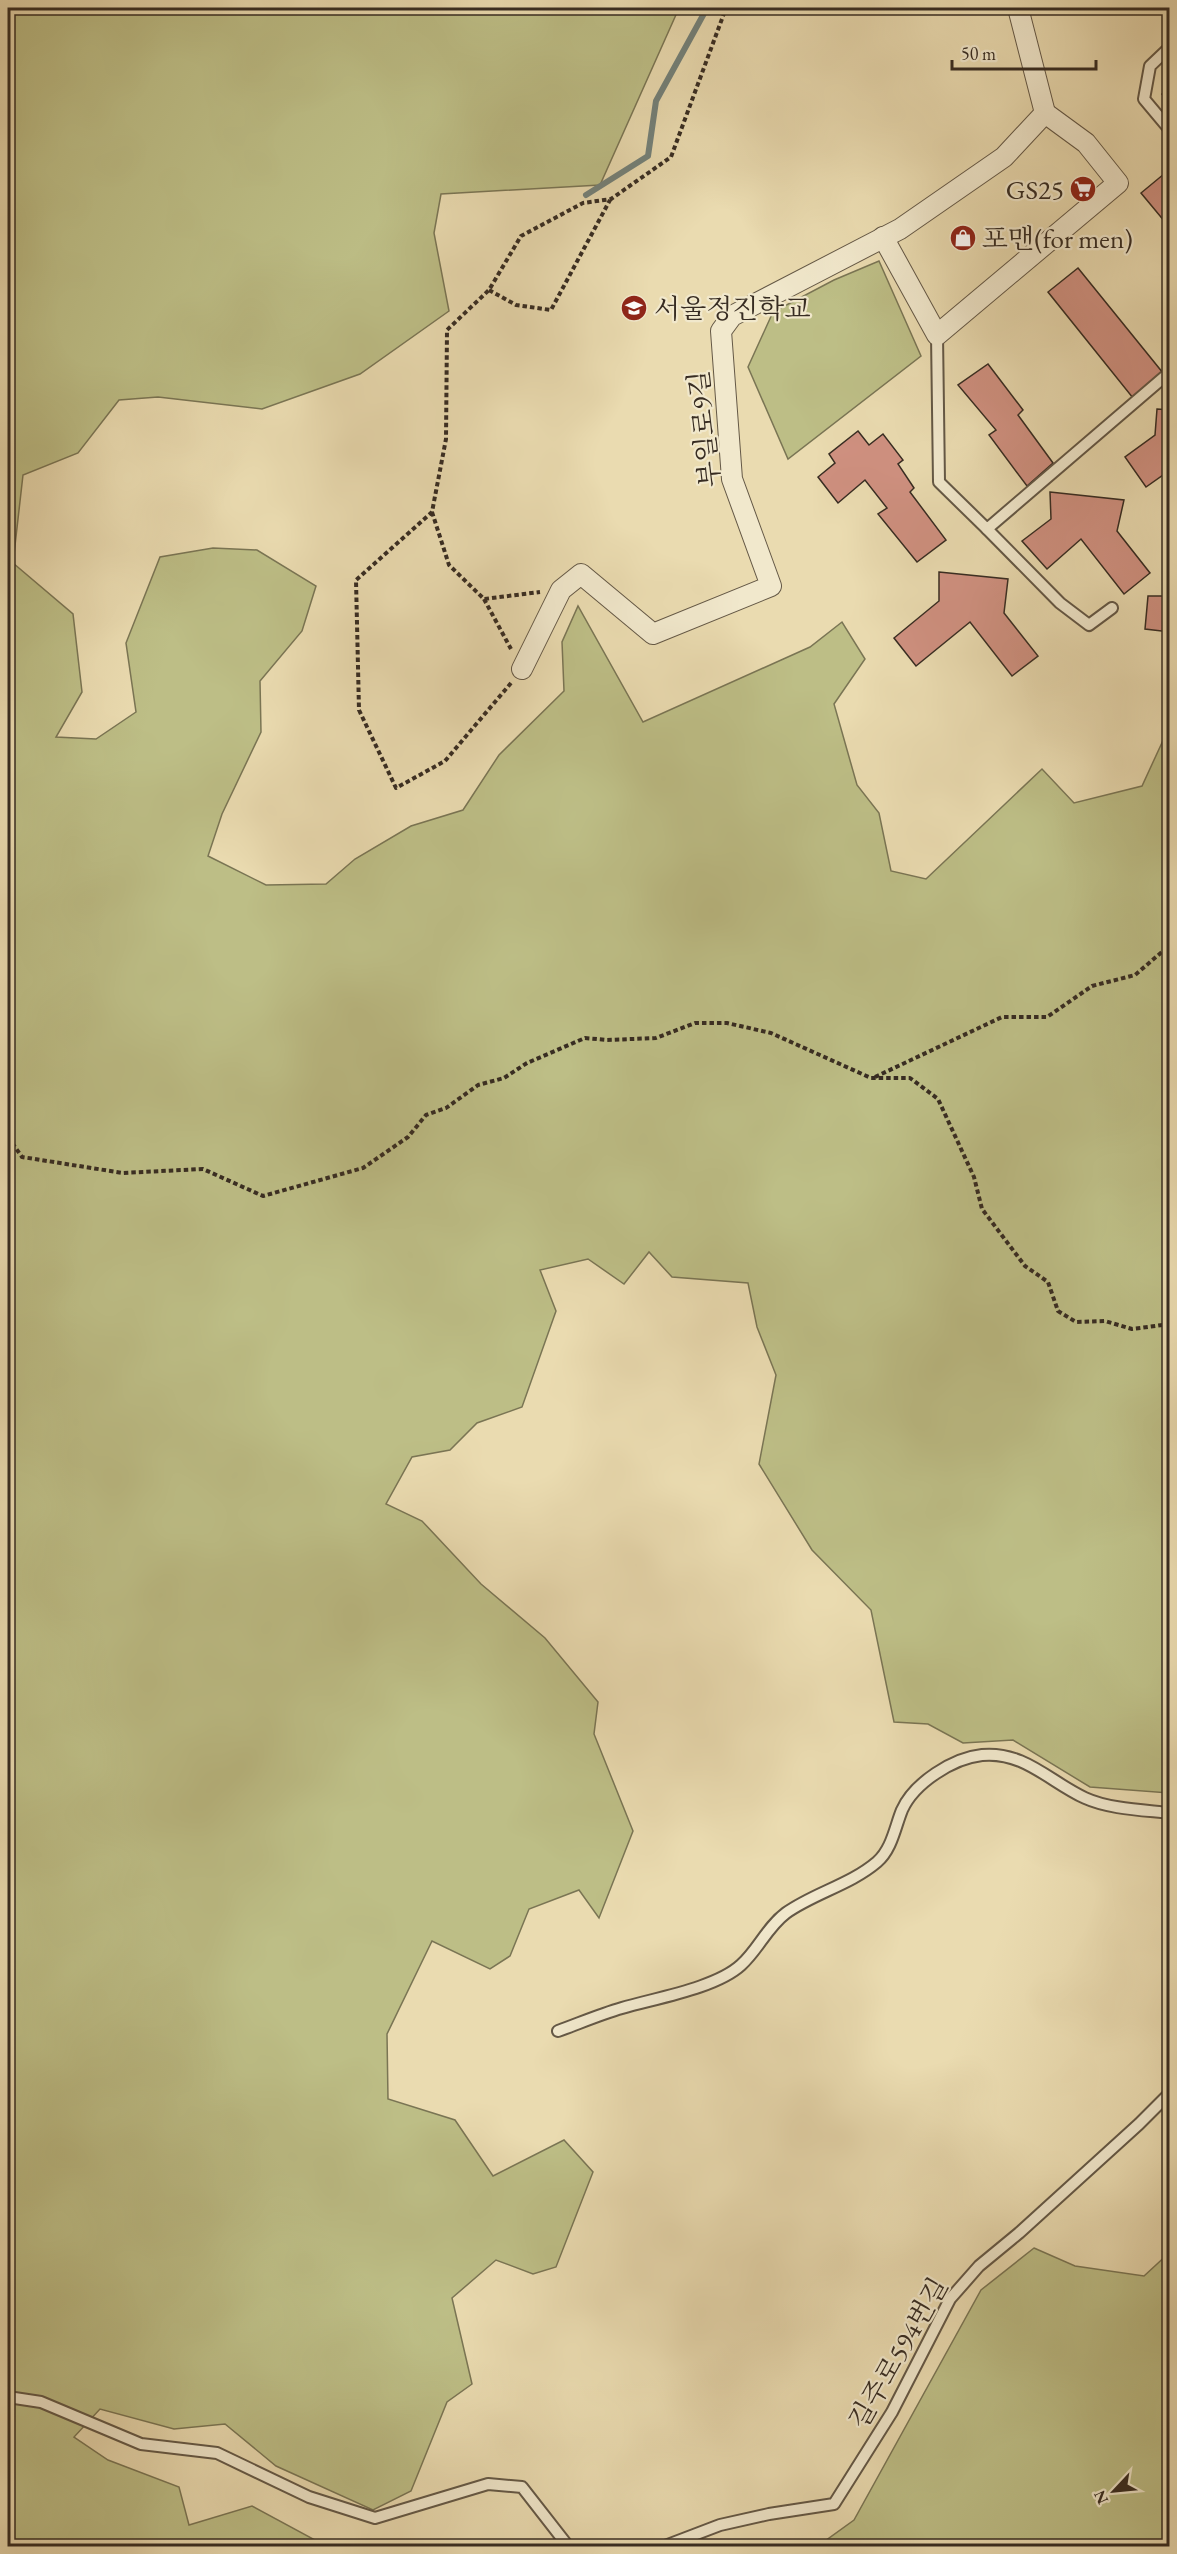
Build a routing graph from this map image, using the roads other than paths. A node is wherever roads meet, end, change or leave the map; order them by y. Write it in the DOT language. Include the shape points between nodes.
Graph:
graph roads {
  1 [pos="1020,8"];
  2 [pos="1170,47"];
  3 [pos="1045,113"];
  4 [pos="1170,130"];
  5 [pos="883,237"];
  6 [pos="937,335"];
  7 [pos="1170,372"];
  8 [pos="987,529"];
  9 [pos="1112,608"];
  10 [pos="522,669"];
  11 [pos="1170,1813"];
  12 [pos="558,2031"];
  13 [pos="1170,2092"];
  14 [pos="8,2397"];
  15 [pos="568,2547"];
  16 [pos="665,2547"];
  1 -- 3 [label="street"];
  2 -- 4 [label="lane" via="1150,66 1144,99"];
  3 -- 5 [label="street, 부일로9길" via="1004,157"];
  3 -- 6 [label="street" via="1086,143 1118,183"];
  5 -- 6 [label="street"];
  5 -- 10 [label="street, 부일로9길" via="732,316 721,331 732,479 771,586 653,634 581,574 561,590"];
  6 -- 8 [label="lane" via="939,482"];
  7 -- 8 [label="lane"];
  8 -- 9 [label="lane" via="1060,603 1089,625"];
  11 -- 12 [label="lane" via="1086,1798 1029,1763 1009,1757 983,1755 964,1759 919,1788 903,1808 889,1846 878,1862 786,1913 741,1965 706,1983"];
  13 -- 16 [label="lane, 길주로594번길" via="979,2266 950,2299 892,2412 834,2504 720,2525"];
  14 -- 15 [label="lane" via="41,2402 141,2444 217,2453 309,2496 375,2518 488,2484 522,2487"];
}
